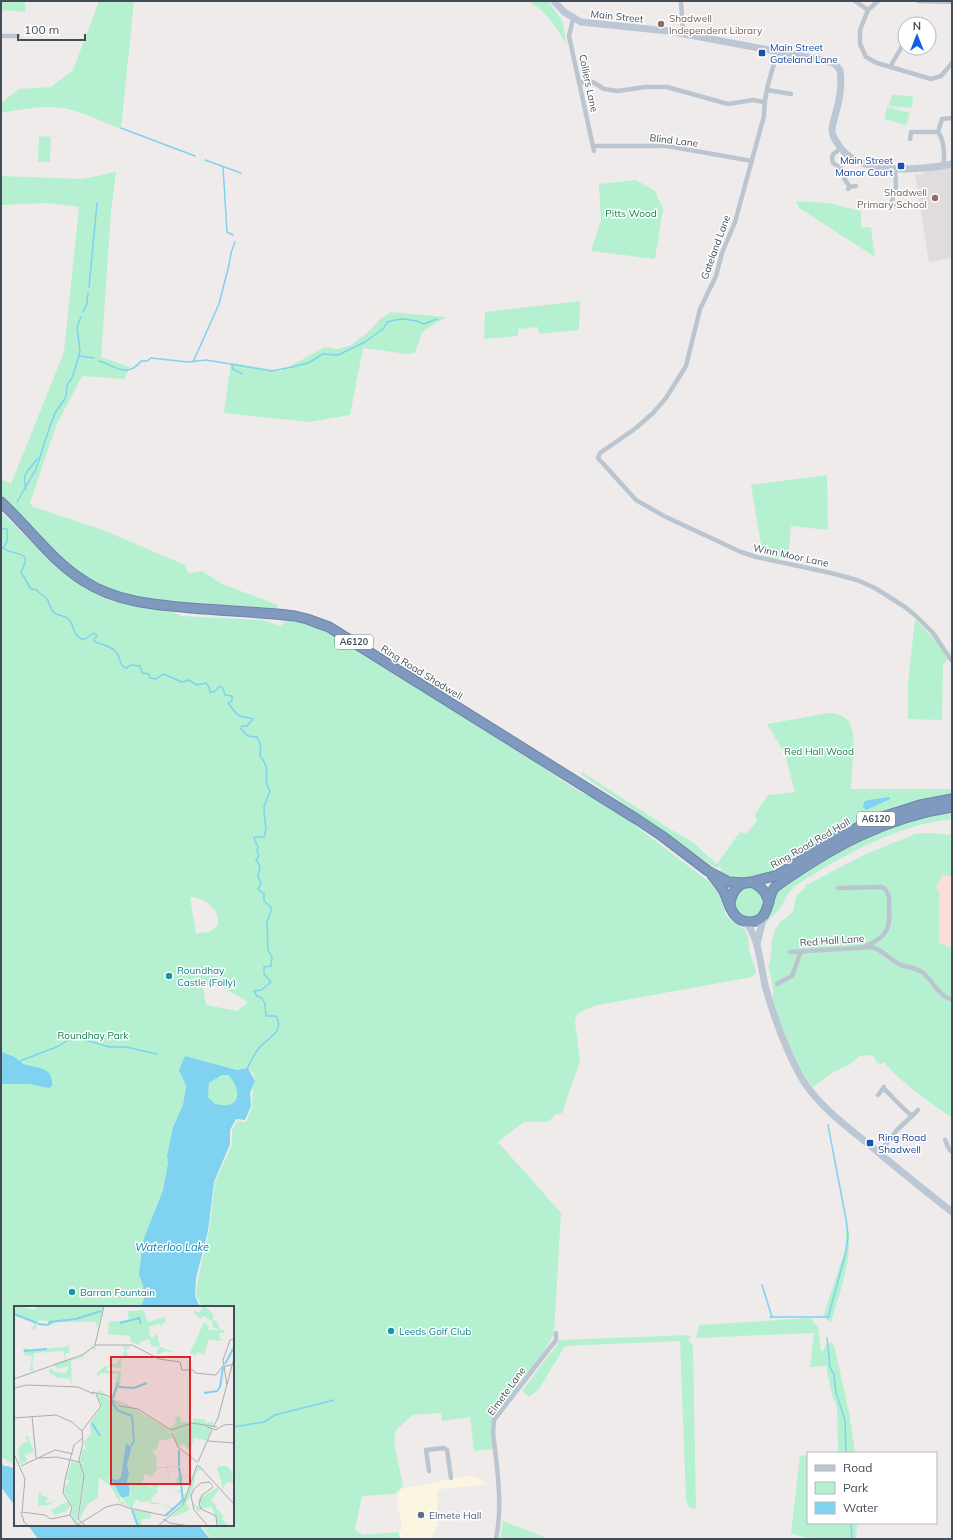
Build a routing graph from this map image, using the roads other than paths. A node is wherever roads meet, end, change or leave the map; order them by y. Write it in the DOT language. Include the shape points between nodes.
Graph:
graph roads {
  1 [pos="554,1"];
  2 [pos="681,1"];
  3 [pos="855,1"];
  4 [pos="878,1"];
  5 [pos="918,1"];
  6 [pos="952,2"];
  7 [pos="868,10"];
  8 [pos="573,18"];
  9 [pos="683,33"];
  10 [pos="1,36"];
  11 [pos="18,36"];
  12 [pos="778,52"];
  13 [pos="897,55"];
  14 [pos="952,63"];
  15 [pos="890,67"];
  16 [pos="579,83"];
  17 [pos="767,90"];
  18 [pos="790,94"];
  19 [pos="764,102"];
  20 [pos="952,118"];
  21 [pos="938,132"];
  22 [pos="910,139"];
  23 [pos="594,148"];
  24 [pos="840,149"];
  25 [pos="752,161"];
  26 [pos="952,164"];
  27 [pos="944,165"];
  28 [pos="895,168"];
  29 [pos="856,186"];
  30 [pos="899,204"];
  31 [pos="883,205"];
  32 [pos="890,205"];
  33 [pos="599,460"];
  34 [pos="1,502"];
  35 [pos="952,661"];
  36 [pos="952,799"];
  37 [pos="952,807"];
  38 [pos="708,871"];
  39 [pos="745,883"];
  40 [pos="838,888"];
  41 [pos="769,902"];
  42 [pos="730,908"];
  43 [pos="764,915"];
  44 [pos="744,921"];
  45 [pos="862,947"];
  46 [pos="757,948"];
  47 [pos="803,951"];
  48 [pos="790,952"];
  49 [pos="777,984"];
  50 [pos="952,1000"];
  51 [pos="878,1095"];
  52 [pos="918,1110"];
  53 [pos="912,1116"];
  54 [pos="945,1140"];
  55 [pos="879,1152"];
  56 [pos="952,1152"];
  57 [pos="952,1212"];
  58 [pos="556,1333"];
  59 [pos="429,1471"];
  60 [pos="451,1478"];
  61 [pos="496,1539"];
  1 -- 8 [label="street, Main Street"];
  2 -- 9 [label="street"];
  3 -- 7 [label="street"];
  4 -- 7 [label="street"];
  5 -- 6 [label="street"];
  7 -- 15 [label="street" via="859,37 862,51 871,61"];
  8 -- 9 [label="street, Main Street" via="592,24"];
  8 -- 16 [label="street, Colliers Lane" via="569,36"];
  9 -- 12 [label="street, Main Street"];
  10 -- 11 [label="street"];
  12 -- 17 [label="street, Gateland Lane"];
  12 -- 24 [label="street, Main Street" via="829,61 839,67 840,94 832,132"];
  13 -- 15 [label="street"];
  14 -- 15 [label="street" via="942,76 931,79"];
  16 -- 19 [label="street" via="593,82 604,89 618,92 645,87 667,87 728,104 753,100"];
  16 -- 23 [label="street, Colliers Lane"];
  17 -- 18 [label="street"];
  17 -- 19 [label="street, Gateland Lane"];
  19 -- 25 [label="street, Gateland Lane" via="764,116"];
  20 -- 21 [label="street" via="942,119"];
  21 -- 22 [label="street" via="911,132"];
  21 -- 27 [label="street" via="942,137"];
  23 -- 25 [label="street, Blind Lane" via="667,146"];
  24 -- 28 [label="street" via="856,161 875,167"];
  24 -- 29 [label="street" via="833,154 833,163 842,169 849,188"];
  25 -- 33 [label="street, Gateland Lane" via="716,276 696,320 686,366 666,398 653,413 600,453"];
  26 -- 27 [label="street"];
  27 -- 28 [label="street" via="932,168"];
  28 -- 32 [label="street" via="896,186"];
  30 -- 32 [label="street"];
  31 -- 32 [label="street"];
  33 -- 35 [label="street, Winn Moor Lane" via="636,500 741,552 831,573 875,588 905,606 916,616 933,633"];
  34 -- 38 [label="highway, Ring Road Shadwell / A6120" via="61,563 105,593 151,604 295,616 329,627 638,820"];
  36 -- 39 [label="highway, Ring Road Red Hall / A6120" via="920,805 876,819 838,837 783,872"];
  37 -- 41 [label="highway, Ring Road Red Hall / A6120" via="894,821 864,833 775,887"];
  38 -- 39 [label="highway, Ring Road Shadwell / A6120" via="729,882"];
  38 -- 42 [label="highway, Ring Road Shadwell / A6120" via="724,891"];
  39 -- 41 [label="highway" via="763,889"];
  39 -- 42 [label="highway" via="738,886 733,893"];
  40 -- 45 [label="street" via="881,888 889,896 888,929 879,938"];
  41 -- 43 [label="highway"];
  42 -- 44 [label="highway" via="734,915"];
  43 -- 44 [label="highway" via="757,921"];
  43 -- 46 [label="street"];
  44 -- 46 [label="street" via="751,929"];
  45 -- 47 [label="street, Red Hall Lane"];
  45 -- 50 [label="street, Red Hall Lane" via="877,948 901,965 922,971 937,990"];
  46 -- 55 [label="street" via="774,1014 801,1077 831,1113"];
  47 -- 48 [label="street, Red Hall Lane"];
  47 -- 49 [label="street" via="792,976"];
  51 -- 53 [label="street" via="884,1087"];
  52 -- 53 [label="street"];
  53 -- 55 [label="street"];
  54 -- 56 [label="street"];
  55 -- 57 [label="street"];
  58 -- 61 [label="street, Elmete Lane" via="556,1340 494,1420 500,1506"];
  59 -- 60 [label="street" via="426,1450 444,1448 447,1450"];
}
